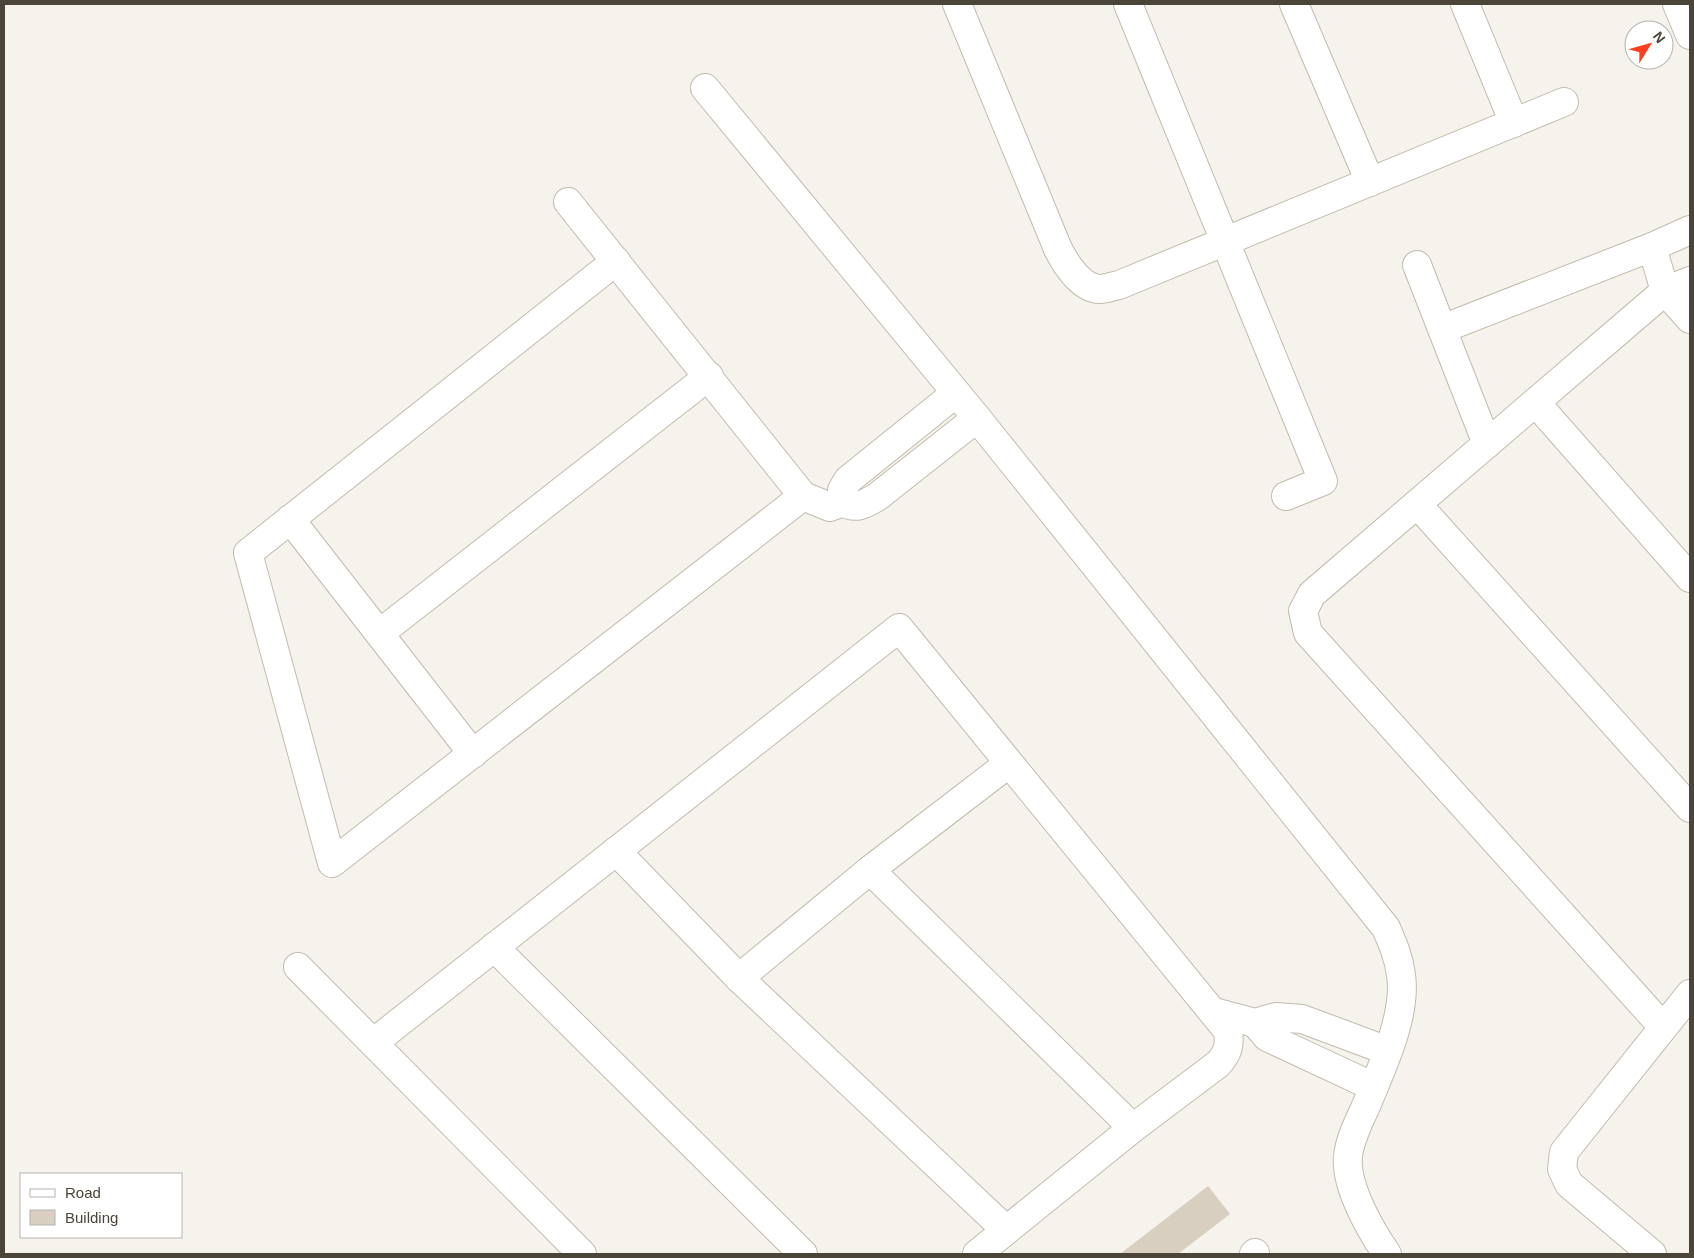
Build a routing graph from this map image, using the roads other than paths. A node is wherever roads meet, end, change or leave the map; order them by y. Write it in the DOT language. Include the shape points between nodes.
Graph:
graph roads {
  1 [pos="957,4"];
  2 [pos="1128,4"];
  3 [pos="1294,4"];
  4 [pos="1465,4"];
  5 [pos="1677,4"];
  6 [pos="1690,35"];
  7 [pos="704,88"];
  8 [pos="1564,102"];
  9 [pos="1514,123"];
  10 [pos="1370,182"];
  11 [pos="568,202"];
  12 [pos="1690,230"];
  13 [pos="1226,242"];
  14 [pos="1652,246"];
  15 [pos="616,261"];
  16 [pos="1417,265"];
  17 [pos="1678,286"];
  18 [pos="1690,319"];
  19 [pos="1442,329"];
  20 [pos="709,376"];
  21 [pos="956,393"];
  22 [pos="1536,403"];
  23 [pos="977,418"];
  24 [pos="1487,444"];
  25 [pos="803,496"];
  26 [pos="1286,496"];
  27 [pos="844,502"];
  28 [pos="1417,504"];
  29 [pos="290,519"];
  30 [pos="1690,578"];
  31 [pos="380,633"];
  32 [pos="473,754"];
  33 [pos="1008,764"];
  34 [pos="1690,808"];
  35 [pos="616,851"];
  36 [pos="870,870"];
  37 [pos="494,948"];
  38 [pos="298,967"];
  39 [pos="739,978"];
  40 [pos="1690,994"];
  41 [pos="1214,1012"];
  42 [pos="1255,1023"];
  43 [pos="1663,1027"];
  44 [pos="373,1044"];
  45 [pos="1388,1051"];
  46 [pos="1374,1087"];
  47 [pos="1133,1128"];
  48 [pos="1006,1230"];
  49 [pos="582,1254"];
  50 [pos="803,1254"];
  51 [pos="977,1254"];
  52 [pos="1387,1254"];
  53 [pos="1652,1254"];
  1 -- 13 [label="street" via="1058,249 1065,263 1086,284 1098,289 1119,285"];
  2 -- 13 [label="street"];
  3 -- 10 [label="street"];
  4 -- 9 [label="street"];
  5 -- 6 [label="street"];
  7 -- 21 [label="street"];
  8 -- 9 [label="street"];
  9 -- 10 [label="street"];
  10 -- 13 [label="street"];
  11 -- 15 [label="street"];
  12 -- 14 [label="street"];
  13 -- 26 [label="street" via="1323,481"];
  14 -- 17 [label="street"];
  14 -- 19 [label="street"];
  15 -- 20 [label="street"];
  15 -- 29 [label="street"];
  16 -- 19 [label="street"];
  17 -- 18 [label="street"];
  17 -- 22 [label="street"];
  19 -- 24 [label="street"];
  20 -- 25 [label="street"];
  20 -- 31 [label="street"];
  21 -- 23 [label="street"];
  21 -- 27 [label="street" via="848,480 842,490"];
  22 -- 24 [label="street"];
  22 -- 30 [label="street"];
  23 -- 27 [label="street" via="862,506 850,506"];
  23 -- 45 [label="street" via="1386,928 1402,977 1400,1006"];
  24 -- 28 [label="street"];
  25 -- 27 [label="street" via="830,507"];
  25 -- 32 [label="street"];
  28 -- 34 [label="street"];
  28 -- 43 [label="street" via="1312,594 1303,611 1308,633"];
  29 -- 31 [label="street"];
  29 -- 32 [label="street" via="248,553 332,863"];
  31 -- 32 [label="street"];
  33 -- 35 [label="street" via="899,628"];
  33 -- 36 [label="street"];
  33 -- 41 [label="street"];
  35 -- 37 [label="street"];
  35 -- 39 [label="street"];
  36 -- 39 [label="street"];
  36 -- 47 [label="street"];
  37 -- 44 [label="street"];
  37 -- 50 [label="street"];
  38 -- 44 [label="street"];
  39 -- 48 [label="street"];
  40 -- 43 [label="street"];
  41 -- 42 [label="street"];
  41 -- 47 [label="street" via="1228,1031 1230,1044 1227,1054"];
  42 -- 45 [label="street" via="1276,1017 1302,1019"];
  42 -- 46 [label="street" via="1266,1036"];
  43 -- 53 [label="street" via="1564,1152 1562,1170 1569,1184"];
  44 -- 49 [label="street"];
  45 -- 46 [label="street"];
  46 -- 52 [label="street" via="1348,1157 1354,1195"];
  47 -- 48 [label="street"];
  48 -- 51 [label="street"];
}
